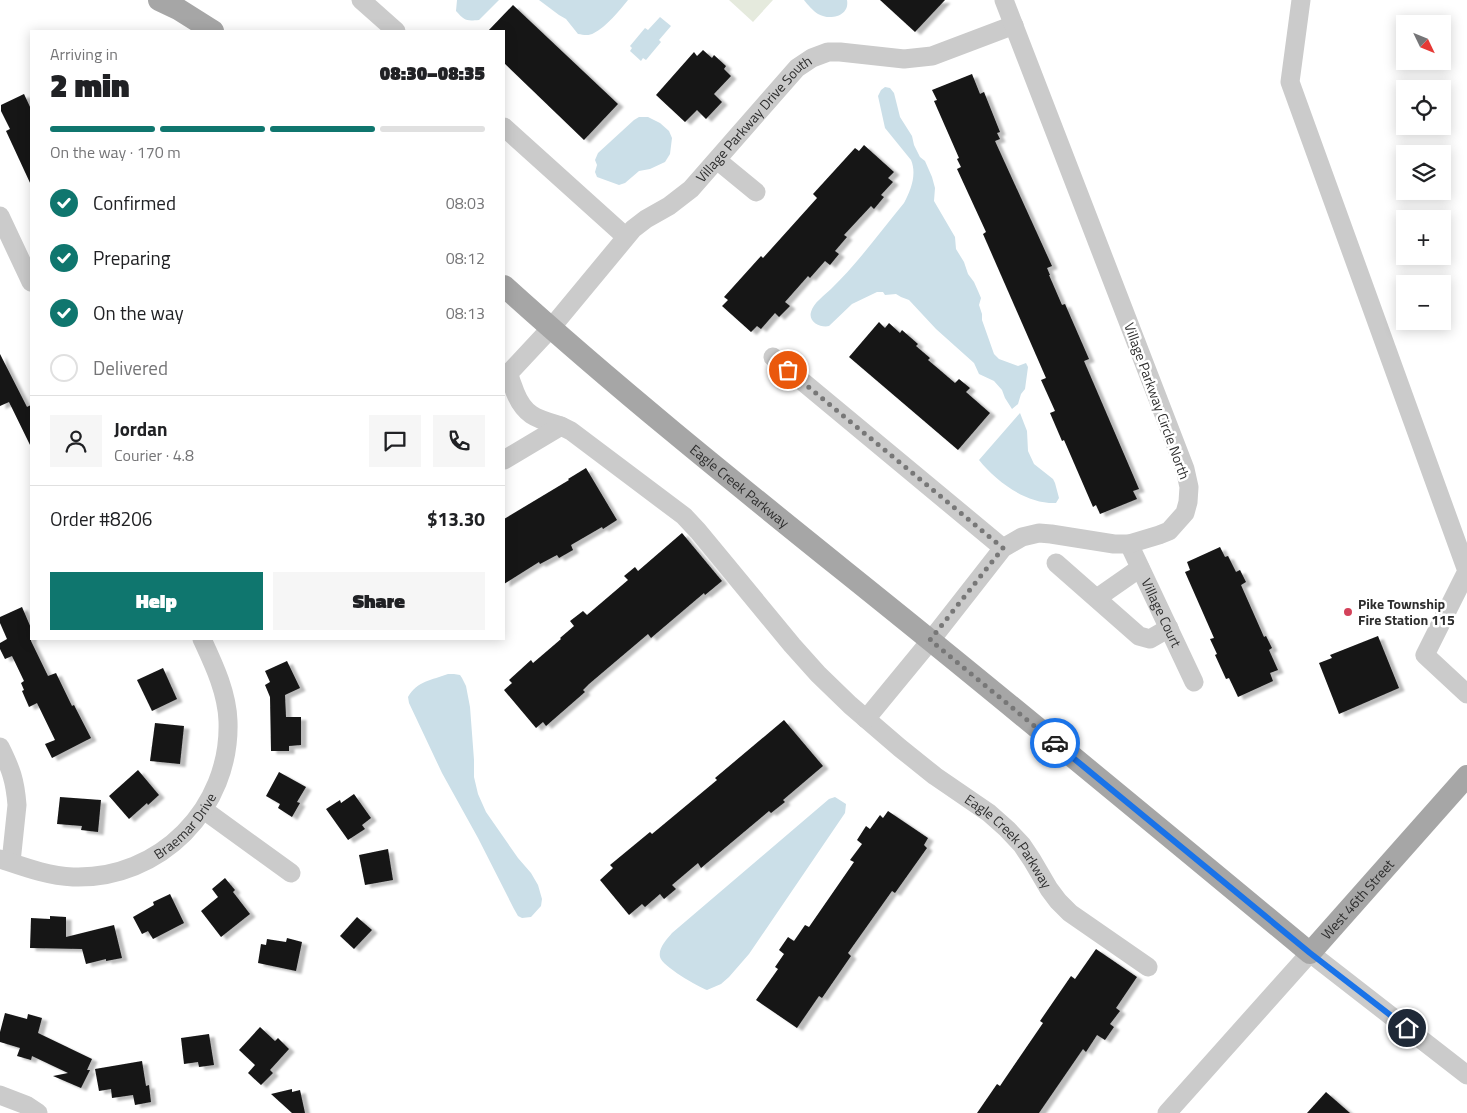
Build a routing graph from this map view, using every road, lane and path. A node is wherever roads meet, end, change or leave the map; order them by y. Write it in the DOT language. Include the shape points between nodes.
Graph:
graph roads {
  1 [pos="361,0"];
  2 [pos="1004,0"];
  3 [pos="1301,0"];
  4 [pos="173,3"];
  5 [pos="1014,25"];
  6 [pos="212,30"];
  7 [pos="395,30"];
  8 [pos="505,129"];
  9 [pos="717,160"];
  10 [pos="756,192"];
  11 [pos="0,216"];
  12 [pos="626,237"];
  13 [pos="6,242"];
  14 [pos="30,280"];
  15 [pos="505,287"];
  16 [pos="551,328"];
  17 [pos="773,358"];
  18 [pos="561,426"];
  19 [pos="505,459"];
  20 [pos="1129,544"];
  21 [pos="1003,548"];
  22 [pos="1056,563"];
  23 [pos="1140,568"];
  24 [pos="1097,598"];
  25 [pos="1169,628"];
  26 [pos="202,640"];
  27 [pos="930,640"];
  28 [pos="1194,682"];
  29 [pos="1467,694"];
  30 [pos="866,720"];
  31 [pos="0,747"];
  32 [pos="1467,776"];
  33 [pos="204,810"];
  34 [pos="5,860"];
  35 [pos="291,873"];
  36 [pos="1310,953"];
  37 [pos="1148,967"];
  38 [pos="1467,1075"];
  39 [pos="0,1095"];
  40 [pos="38,1113"];
  41 [pos="1167,1113"];
  1 -- 7 [label="street"];
  2 -- 5 [label="street, Village Parkway Circle North"];
  3 -- 29 [label="street" via="1290,82 1467,571 1425,655"];
  4 -- 6 [label="main road"];
  5 -- 9 [label="street, Village Parkway Drive South" via="932,56 904,59 828,52 812,58 796,68"];
  5 -- 20 [label="street, Village Parkway Circle North" via="1189,487 1185,513 1166,533"];
  8 -- 12 [label="street"];
  9 -- 10 [label="street"];
  9 -- 12 [label="street, Village Parkway Drive South" via="691,190 642,222"];
  11 -- 13 [label="street"];
  12 -- 16 [label="street, Village Parkway Drive South"];
  13 -- 14 [label="street"];
  15 -- 16 [label="main road, Eagle Creek Parkway"];
  16 -- 18 [label="street, Eagle Creek Parkway" via="509,373 524,409 538,419"];
  16 -- 27 [label="main road, Eagle Creek Parkway"];
  17 -- 21 [label="street"];
  18 -- 19 [label="street"];
  18 -- 30 [label="street, Eagle Creek Parkway" via="684,516 804,658"];
  20 -- 21 [label="street, Village Parkway Circle North" via="1042,533 1022,537"];
  20 -- 23 [label="street, Village Court"];
  21 -- 27 [label="street, Village Parkway Circle North"];
  22 -- 24 [label="street"];
  23 -- 24 [label="street"];
  23 -- 25 [label="street, Village Court"];
  24 -- 25 [label="street" via="1139,636 1150,639"];
  25 -- 28 [label="street, Village Court"];
  26 -- 33 [label="street, Braemar Drive" via="223,688 228,722 226,755 216,787"];
  27 -- 30 [label="street"];
  27 -- 36 [label="main road, Eagle Creek Parkway"];
  30 -- 37 [label="street, Eagle Creek Parkway" via="996,819 1022,845 1066,910"];
  31 -- 34 [label="street" via="13,778 17,805"];
  32 -- 36 [label="main road, West 46th Street"];
  33 -- 34 [label="street, Braemar Drive" via="182,836 162,852 116,872 58,876"];
  33 -- 35 [label="street"];
  36 -- 38 [label="street, Eagle Creek Parkway"];
  36 -- 41 [label="street, West 46th Street"];
  39 -- 40 [label="street"];
}
